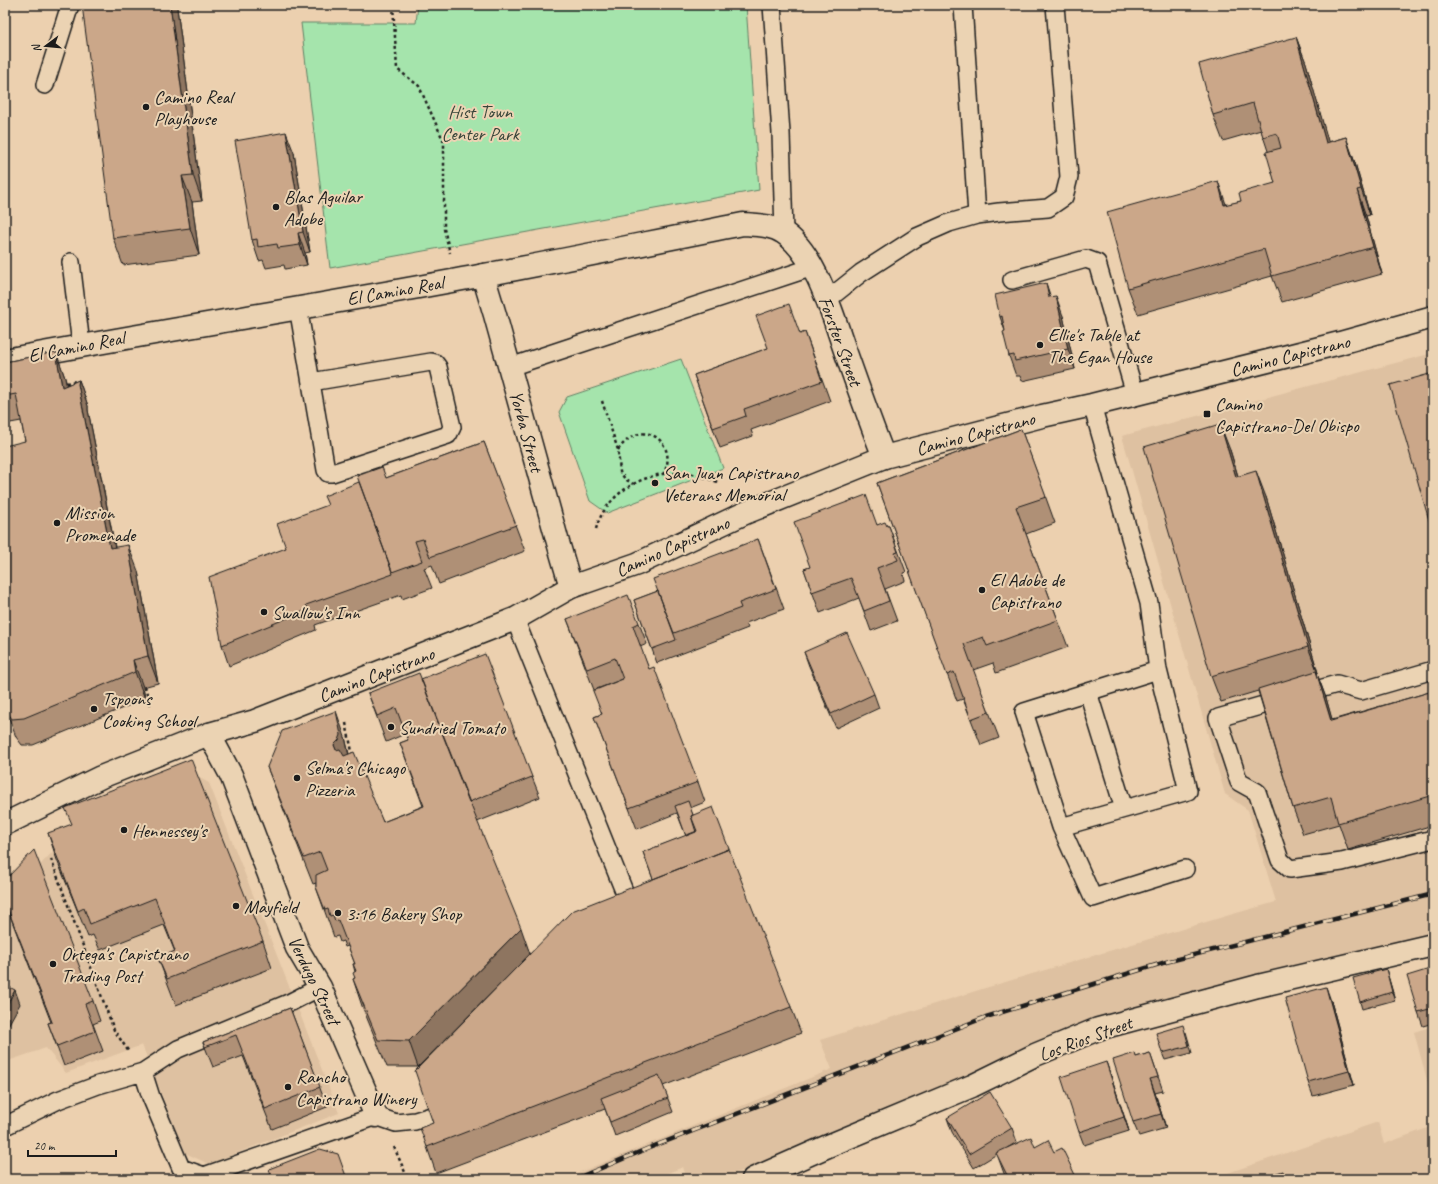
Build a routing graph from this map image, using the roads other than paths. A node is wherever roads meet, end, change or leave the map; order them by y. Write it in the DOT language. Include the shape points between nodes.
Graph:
graph roads {
  1 [pos="70,5"];
  2 [pos="772,5"];
  3 [pos="963,5"];
  4 [pos="1055,5"];
  5 [pos="44,85"];
  6 [pos="977,215"];
  7 [pos="784,233"];
  8 [pos="70,262"];
  9 [pos="813,267"];
  10 [pos="483,275"];
  11 [pos="1012,280"];
  12 [pos="827,300"];
  13 [pos="298,307"];
  14 [pos="1433,317"];
  15 [pos="81,345"];
  16 [pos="5,360"];
  17 [pos="510,367"];
  18 [pos="311,382"];
  19 [pos="1135,394"];
  20 [pos="1092,405"];
  21 [pos="884,457"];
  22 [pos="571,587"];
  23 [pos="515,619"];
  24 [pos="1158,670"];
  25 [pos="1433,670"];
  26 [pos="1088,692"];
  27 [pos="209,734"];
  28 [pos="1124,809"];
  29 [pos="5,824"];
  30 [pos="1061,827"];
  31 [pos="1433,839"];
  32 [pos="1185,869"];
  33 [pos="626,896"];
  34 [pos="1433,946"];
  35 [pos="320,987"];
  36 [pos="143,1072"];
  37 [pos="376,1116"];
  38 [pos="431,1116"];
  39 [pos="5,1126"];
  40 [pos="202,1177"];
  41 [pos="753,1179"];
  1 -- 5 [label="lane"];
  2 -- 7 [label="lane" via="781,133"];
  3 -- 6 [label="lane"];
  4 -- 6 [label="lane" via="1069,177 1064,197 1048,208"];
  6 -- 12 [label="lane" via="949,223 917,237 862,273"];
  7 -- 9 [label="street, Forster Street" via="800,248"];
  7 -- 10 [label="street, El Camino Real" via="764,225 743,224"];
  8 -- 15 [label="lane"];
  9 -- 12 [label="street, Forster Street"];
  9 -- 17 [label="lane"];
  10 -- 13 [label="street, El Camino Real"];
  10 -- 17 [label="street, Yorba Street"];
  11 -- 19 [label="lane" via="1086,259 1097,263"];
  12 -- 21 [label="street, Forster Street"];
  13 -- 15 [label="street, El Camino Real"];
  13 -- 18 [label="lane"];
  14 -- 19 [label="street, Camino Capistrano"];
  15 -- 16 [label="street, El Camino Real"];
  17 -- 22 [label="street, Yorba Street"];
  18 -- 18 [label="lane" via="328,473 448,435 452,428 438,366 435,363"];
  19 -- 20 [label="street, Camino Capistrano"];
  20 -- 21 [label="street, Camino Capistrano"];
  20 -- 24 [label="lane" via="1149,603"];
  21 -- 22 [label="street, Camino Capistrano" via="745,512 637,564"];
  22 -- 23 [label="street, Camino Capistrano"];
  23 -- 27 [label="street, Camino Capistrano" via="255,721"];
  23 -- 33 [label="lane"];
  24 -- 26 [label="lane"];
  24 -- 28 [label="lane" via="1188,791"];
  25 -- 31 [label="lane" via="1361,691 1337,684 1218,718 1239,782 1257,792 1280,860 1290,869 1342,862"];
  26 -- 28 [label="lane"];
  26 -- 30 [label="lane" via="1024,712"];
  27 -- 29 [label="street, Camino Capistrano" via="101,777"];
  27 -- 35 [label="street, Verdugo Street" via="231,776 297,948"];
  28 -- 30 [label="lane"];
  30 -- 32 [label="lane" via="1093,898"];
  34 -- 41 [label="street, Los Rios Street" via="1258,986 1098,1029 1035,1055 972,1086"];
  35 -- 36 [label="lane" via="178,1050"];
  35 -- 37 [label="street, Verdugo Street"];
  36 -- 39 [label="lane" via="64,1098"];
  36 -- 40 [label="lane" via="181,1168"];
  37 -- 38 [label="lane" via="396,1123"];
  37 -- 40 [label="lane"];
}
